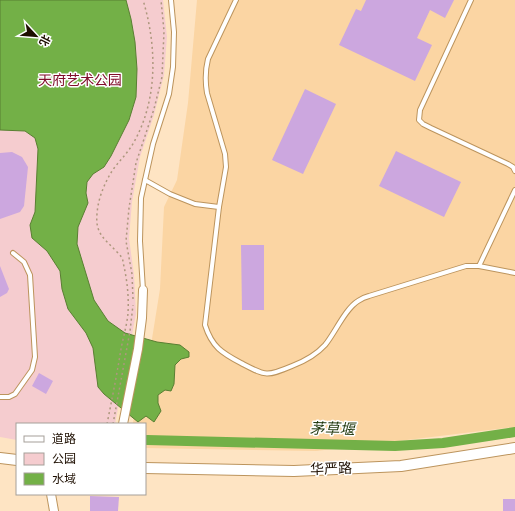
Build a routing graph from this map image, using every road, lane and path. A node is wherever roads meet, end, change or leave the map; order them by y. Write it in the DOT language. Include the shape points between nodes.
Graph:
graph roads {
  1 [pos="143,0"];
  2 [pos="171,0"];
  3 [pos="236,0"];
  4 [pos="471,0"];
  5 [pos="515,171"];
  6 [pos="145,180"];
  7 [pos="515,190"];
  8 [pos="219,207"];
  9 [pos="13,253"];
  10 [pos="479,266"];
  11 [pos="515,273"];
  12 [pos="143,290"];
  13 [pos="133,301"];
  14 [pos="0,397"];
  15 [pos="107,423"];
  16 [pos="113,423"];
  17 [pos="123,423"];
  18 [pos="515,448"];
  19 [pos="0,458"];
  20 [pos="16,460"];
  21 [pos="146,468"];
  22 [pos="51,495"];
  23 [pos="54,511"];
  1 -- 15 [label="path" via="152,39 153,60 147,106 134,142 105,185 97,214 97,228 102,237 123,260 128,290 128,315"];
  2 -- 6 [label="lane" via="174,32 169,94"];
  3 -- 8 [label="lane" via="206,67 207,93 225,154 226,167"];
  4 -- 5 [label="lane" via="420,110 419,120 508,164"];
  6 -- 8 [label="lane" via="195,204"];
  6 -- 12 [label="lane" via="141,198 140,241"];
  7 -- 10 [label="lane"];
  8 -- 10 [label="lane" via="205,325 216,348 264,374 276,373 315,355 356,302 466,266"];
  9 -- 14 [label="lane" via="24,262 30,275 35,357 32,370 14,394"];
  10 -- 11 [label="lane"];
  12 -- 17 [label="street" via="138,350"];
  13 -- 16 [label="path"];
  18 -- 21 [label="street, 华严路" via="402,466 294,470"];
  19 -- 20 [label="street"];
  22 -- 23 [label="street"];
}
